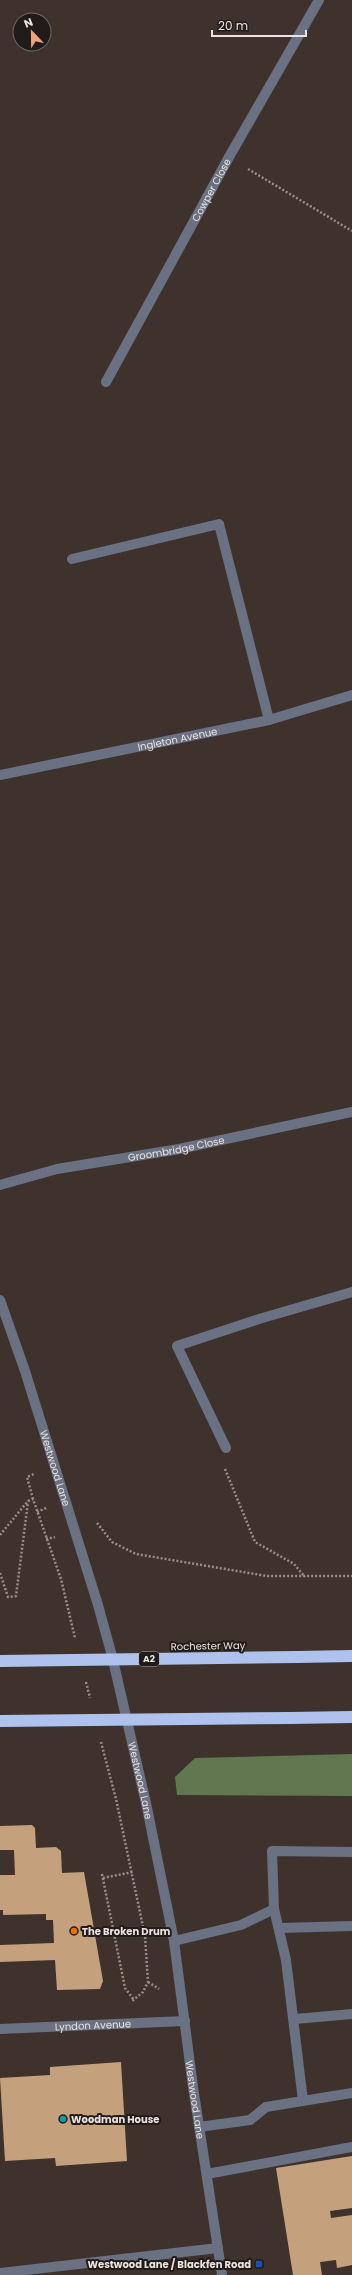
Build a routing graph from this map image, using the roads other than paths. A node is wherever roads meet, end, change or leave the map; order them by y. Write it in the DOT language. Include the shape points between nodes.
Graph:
graph roads {
  1 [pos="319,0"];
  2 [pos="106,382"];
  3 [pos="72,559"];
  4 [pos="352,695"];
  5 [pos="269,720"];
  6 [pos="0,774"];
  7 [pos="352,1112"];
  8 [pos="0,1185"];
  9 [pos="352,1292"];
  10 [pos="0,1300"];
  11 [pos="224,1443"];
  12 [pos="352,1656"];
  13 [pos="0,1661"];
  14 [pos="352,1717"];
  15 [pos="0,1721"];
  16 [pos="352,1852"];
  17 [pos="274,1910"];
  18 [pos="352,1926"];
  19 [pos="280,1928"];
  20 [pos="174,1941"];
  21 [pos="352,2014"];
  22 [pos="295,2019"];
  23 [pos="185,2021"];
  24 [pos="0,2029"];
  25 [pos="352,2092"];
  26 [pos="303,2101"];
  27 [pos="199,2127"];
  28 [pos="352,2147"];
  29 [pos="207,2174"];
  30 [pos="218,2248"];
  31 [pos="0,2273"];
  32 [pos="222,2275"];
  1 -- 2 [label="street, Cowper Close" via="229,157"];
  3 -- 5 [label="street" via="219,524"];
  4 -- 5 [label="street, Ingleton Avenue"];
  5 -- 6 [label="street, Ingleton Avenue"];
  7 -- 8 [label="street, Groombridge Close" via="179,1149 57,1169"];
  9 -- 11 [label="street" via="177,1346"];
  10 -- 20 [label="street, Westwood Lane" via="25,1371 112,1656"];
  12 -- 13 [label="highway, Rochester Way / A2, bridge"];
  14 -- 15 [label="highway, bridge"];
  16 -- 17 [label="street" via="272,1851"];
  17 -- 19 [label="street"];
  17 -- 20 [label="street" via="241,1925"];
  18 -- 19 [label="street"];
  19 -- 22 [label="street"];
  20 -- 23 [label="street, Westwood Lane"];
  21 -- 22 [label="street"];
  22 -- 26 [label="street"];
  23 -- 24 [label="street, Lyndon Avenue"];
  23 -- 27 [label="street, Westwood Lane"];
  25 -- 26 [label="street"];
  26 -- 27 [label="street" via="266,2107 250,2120"];
  27 -- 29 [label="street, Westwood Lane"];
  28 -- 29 [label="street"];
  29 -- 30 [label="street, Westwood Lane"];
  30 -- 31 [label="street"];
  30 -- 32 [label="street, Westwood Lane"];
}
